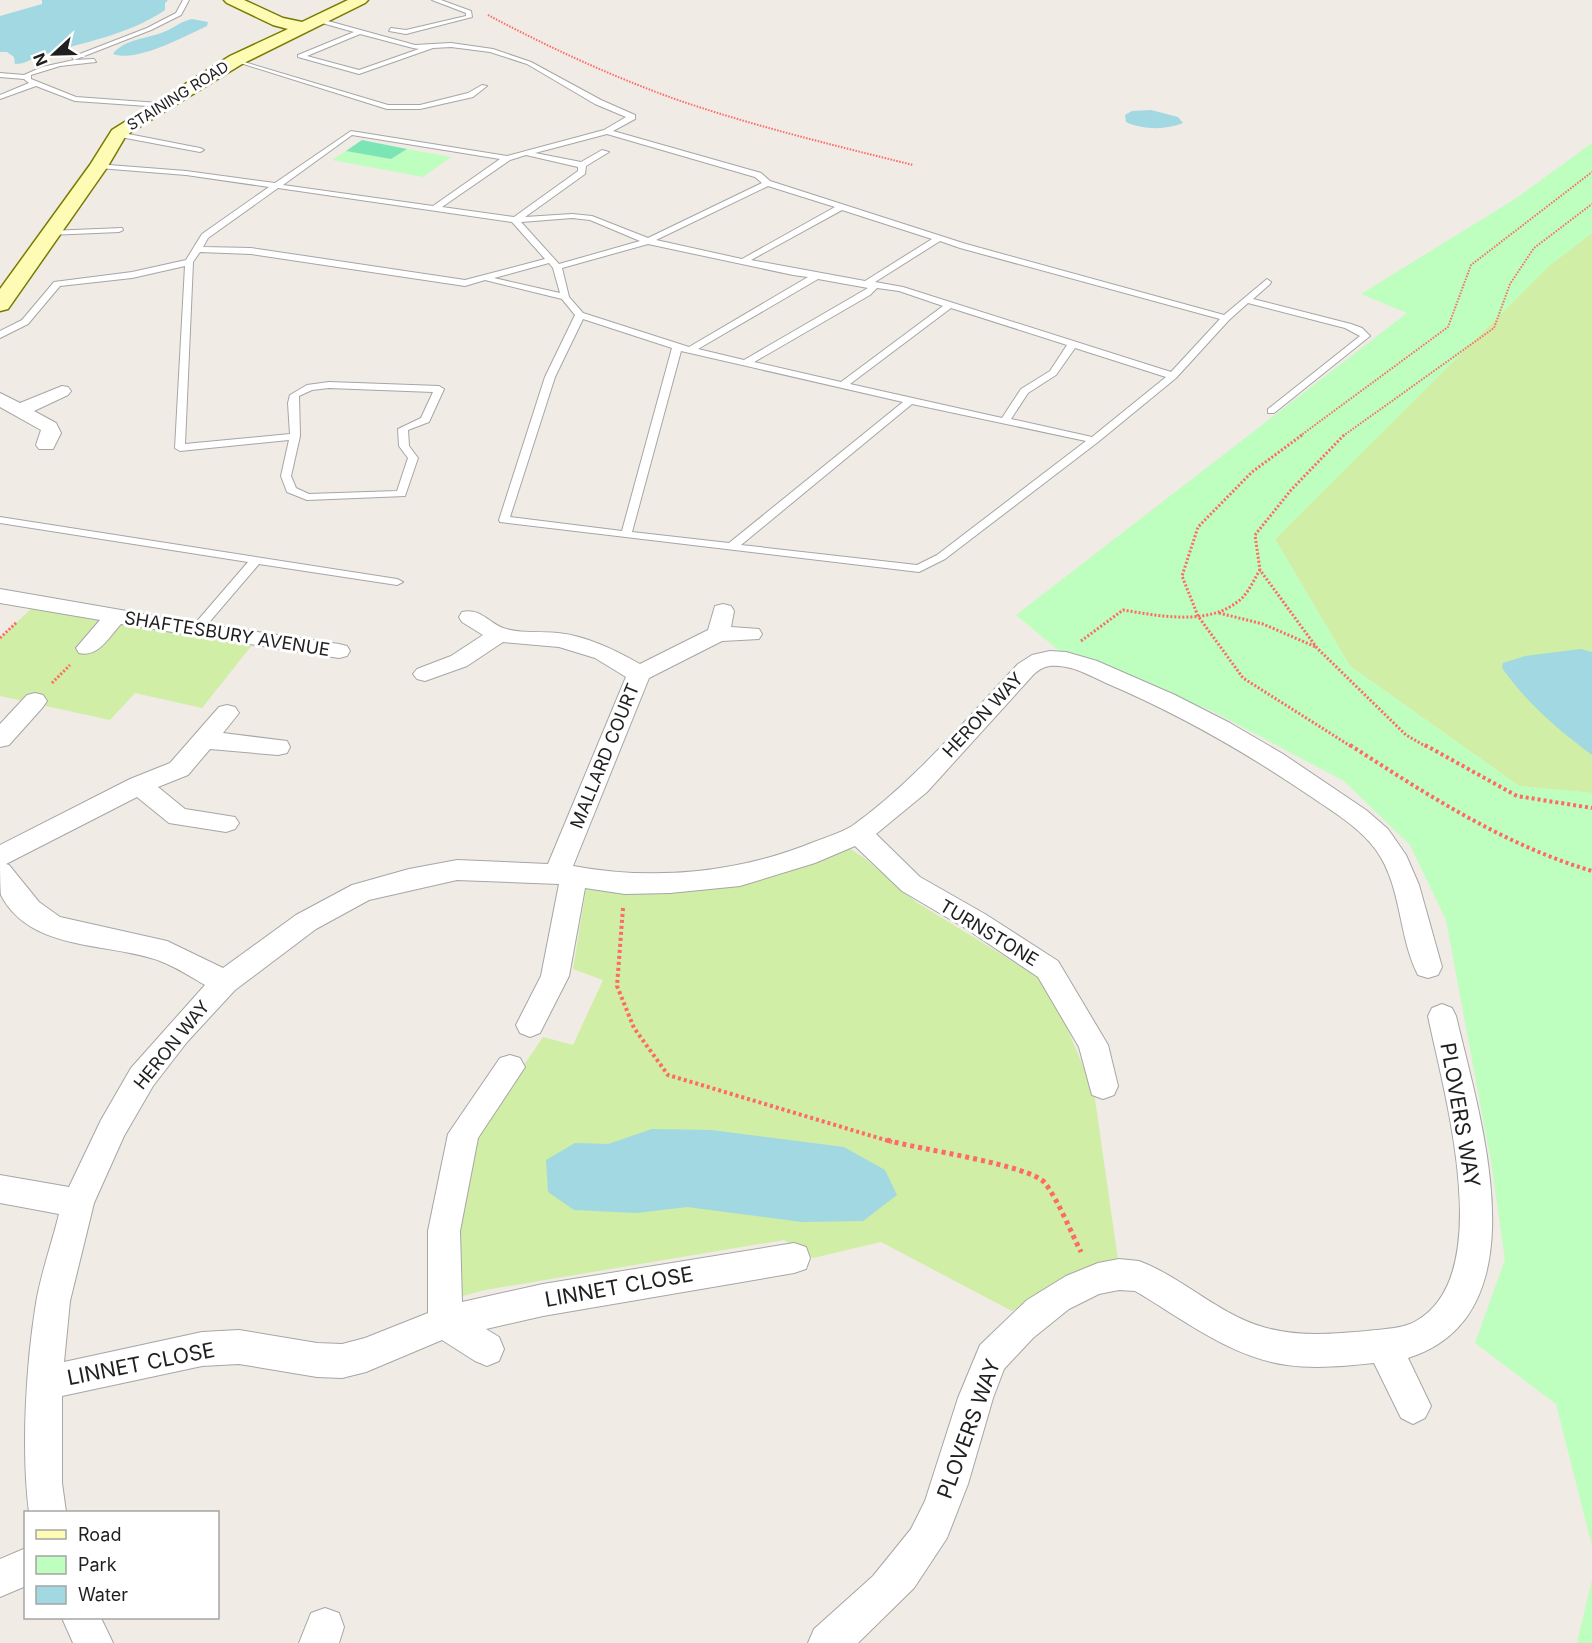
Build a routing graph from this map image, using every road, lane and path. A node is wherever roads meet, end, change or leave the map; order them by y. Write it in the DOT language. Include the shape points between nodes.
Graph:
graph roads {
  1 [pos="186,0"];
  2 [pos="232,0"];
  3 [pos="360,0"];
  4 [pos="435,0"];
  5 [pos="485,14"];
  6 [pos="311,23"];
  7 [pos="391,30"];
  8 [pos="360,32"];
  9 [pos="430,47"];
  10 [pos="236,60"];
  11 [pos="68,61"];
  12 [pos="94,61"];
  13 [pos="0,75"];
  14 [pos="28,77"];
  15 [pos="34,84"];
  16 [pos="0,97"];
  17 [pos="449,98"];
  18 [pos="159,105"];
  19 [pos="608,132"];
  20 [pos="118,134"];
  21 [pos="200,150"];
  22 [pos="605,152"];
  23 [pos="525,153"];
  24 [pos="507,159"];
  25 [pos="582,165"];
  26 [pos="913,165"];
  27 [pos="99,166"];
  28 [pos="1592,172"];
  29 [pos="767,183"];
  30 [pos="276,186"];
  31 [pos="1592,204"];
  32 [pos="843,206"];
  33 [pos="434,208"];
  34 [pos="515,220"];
  35 [pos="119,230"];
  36 [pos="49,233"];
  37 [pos="939,238"];
  38 [pos="648,241"];
  39 [pos="197,249"];
  40 [pos="744,261"];
  41 [pos="189,262"];
  42 [pos="554,264"];
  43 [pos="818,275"];
  44 [pos="485,278"];
  45 [pos="869,282"];
  46 [pos="1267,282"];
  47 [pos="565,297"];
  48 [pos="1247,300"];
  49 [pos="0,304"];
  50 [pos="950,305"];
  51 [pos="580,315"];
  52 [pos="1226,318"];
  53 [pos="0,335"];
  54 [pos="1073,344"];
  55 [pos="677,347"];
  56 [pos="690,350"];
  57 [pos="745,363"];
  58 [pos="1173,376"];
  59 [pos="842,386"];
  60 [pos="62,391"];
  61 [pos="0,399"];
  62 [pos="910,401"];
  63 [pos="22,409"];
  64 [pos="1272,411"];
  65 [pos="1005,421"];
  66 [pos="295,436"];
  67 [pos="1094,440"];
  68 [pos="46,445"];
  69 [pos="0,520"];
  70 [pos="626,535"];
  71 [pos="731,547"];
  72 [pos="255,561"];
  73 [pos="1260,570"];
  74 [pos="397,582"];
  75 [pos="0,596"];
  76 [pos="723,611"];
  77 [pos="1218,613"];
  78 [pos="1198,616"];
  79 [pos="115,617"];
  80 [pos="470,617"];
  81 [pos="196,630"];
  82 [pos="718,634"];
  83 [pos="752,634"];
  84 [pos="499,635"];
  85 [pos="87,648"];
  86 [pos="1317,648"];
  87 [pos="339,651"];
  88 [pos="1056,658"];
  89 [pos="425,674"];
  90 [pos="639,674"];
  91 [pos="35,701"];
  92 [pos="227,713"];
  93 [pos="0,739"];
  94 [pos="205,740"];
  95 [pos="278,747"];
  96 [pos="139,785"];
  97 [pos="1592,808"];
  98 [pos="226,823"];
  99 [pos="859,834"];
  100 [pos="0,856"];
  101 [pos="1592,871"];
  102 [pos="0,872"];
  103 [pos="565,875"];
  104 [pos="625,884"];
  105 [pos="1428,967"];
  106 [pos="225,982"];
  107 [pos="1442,1016"];
  108 [pos="530,1025"];
  109 [pos="510,1067"];
  110 [pos="1103,1086"];
  111 [pos="0,1189"];
  112 [pos="78,1203"];
  113 [pos="794,1258"];
  114 [pos="1094,1278"];
  115 [pos="445,1322"];
  116 [pos="1384,1346"];
  117 [pos="487,1349"];
  118 [pos="45,1383"];
  119 [pos="1413,1406"];
  120 [pos="47,1511"];
  121 [pos="24,1568"];
  122 [pos="0,1578"];
  123 [pos="82,1619"];
  124 [pos="93,1643"];
  125 [pos="828,1643"];
  1 -- 11 [label="lane" via="179,14"];
  2 -- 6 [label="street" via="279,22"];
  3 -- 6 [label="street, STAINING ROAD"];
  4 -- 7 [label="lane" via="469,12 469,17 406,32"];
  5 -- 26 [label="path" via="542,44 676,99"];
  6 -- 8 [label="lane"];
  6 -- 10 [label="street, STAINING ROAD"];
  8 -- 9 [label="lane" via="415,47"];
  8 -- 9 [label="lane" via="300,56 359,72"];
  9 -- 19 [label="lane" via="451,45 512,56 632,117"];
  10 -- 17 [label="lane" via="387,107 420,107"];
  10 -- 18 [label="street, STAINING ROAD"];
  11 -- 12 [label="lane"];
  11 -- 14 [label="lane"];
  13 -- 14 [label="lane"];
  14 -- 15 [label="lane"];
  15 -- 16 [label="lane"];
  15 -- 18 [label="lane" via="75,99"];
  18 -- 20 [label="street, STAINING ROAD"];
  19 -- 23 [label="lane"];
  19 -- 29 [label="lane" via="758,176"];
  20 -- 21 [label="lane"];
  20 -- 27 [label="street, STAINING ROAD"];
  22 -- 25 [label="lane"];
  23 -- 24 [label="lane"];
  23 -- 25 [label="lane"];
  24 -- 30 [label="lane" via="351,133"];
  24 -- 33 [label="lane"];
  25 -- 34 [label="lane" via="582,172"];
  27 -- 30 [label="lane"];
  27 -- 36 [label="street, STAINING ROAD"];
  28 -- 78 [label="path" via="1471,265 1448,327 1252,472 1198,528 1182,576"];
  29 -- 32 [label="lane"];
  29 -- 38 [label="lane"];
  30 -- 33 [label="lane"];
  30 -- 39 [label="lane" via="205,237"];
  31 -- 73 [label="path" via="1534,248 1510,284 1494,328 1342,436 1291,490 1255,536"];
  32 -- 37 [label="lane"];
  32 -- 40 [label="lane"];
  33 -- 34 [label="lane"];
  34 -- 38 [label="lane" via="592,218"];
  34 -- 42 [label="lane"];
  35 -- 36 [label="lane"];
  36 -- 49 [label="street, STAINING ROAD"];
  37 -- 45 [label="lane"];
  37 -- 52 [label="lane"];
  38 -- 40 [label="lane"];
  38 -- 42 [label="lane"];
  39 -- 41 [label="lane"];
  39 -- 44 [label="lane" via="251,251 465,284"];
  40 -- 43 [label="lane"];
  41 -- 53 [label="lane" via="132,275 57,284 25,322"];
  41 -- 66 [label="lane" via="180,448"];
  42 -- 44 [label="lane"];
  42 -- 47 [label="lane"];
  43 -- 45 [label="lane"];
  43 -- 56 [label="lane"];
  44 -- 47 [label="lane"];
  45 -- 50 [label="lane"];
  45 -- 57 [label="lane" via="873,289 867,293"];
  46 -- 48 [label="lane"];
  47 -- 51 [label="lane"];
  48 -- 52 [label="lane"];
  48 -- 64 [label="lane" via="1348,326 1365,336"];
  50 -- 54 [label="lane"];
  50 -- 59 [label="lane"];
  51 -- 55 [label="lane"];
  51 -- 70 [label="lane" via="550,377 504,520"];
  52 -- 58 [label="lane"];
  54 -- 58 [label="lane"];
  54 -- 65 [label="lane" via="1053,373 1024,391"];
  55 -- 56 [label="lane"];
  55 -- 70 [label="lane"];
  56 -- 57 [label="lane"];
  57 -- 59 [label="lane"];
  58 -- 67 [label="lane"];
  59 -- 62 [label="lane"];
  60 -- 63 [label="street"];
  61 -- 63 [label="street"];
  62 -- 65 [label="lane"];
  62 -- 71 [label="lane"];
  63 -- 68 [label="street" via="50,427"];
  65 -- 67 [label="lane"];
  66 -- 66 [label="lane" via="286,476 291,490 307,497 401,494 413,458 404,446 403,429 425,420 439,389 310,387 295,395"];
  67 -- 71 [label="lane" via="941,557 919,569"];
  69 -- 72 [label="lane"];
  70 -- 71 [label="lane"];
  72 -- 74 [label="lane"];
  72 -- 81 [label="lane"];
  73 -- 77 [label="path" via="1241,599"];
  73 -- 86 [label="path"];
  75 -- 79 [label="street, SHAFTESBURY AVENUE"];
  76 -- 82 [label="street"];
  77 -- 78 [label="path"];
  77 -- 86 [label="path" via="1263,624"];
  78 -- 88 [label="path" via="1168,617 1123,610"];
  78 -- 101 [label="path" via="1243,678 1449,807 1562,862"];
  79 -- 81 [label="street, SHAFTESBURY AVENUE"];
  79 -- 85 [label="street, SHAFTESBURY AVENUE"];
  80 -- 84 [label="street, MALLARD COURT"];
  81 -- 87 [label="street, SHAFTESBURY AVENUE"];
  82 -- 83 [label="street"];
  82 -- 90 [label="street"];
  84 -- 89 [label="street" via="459,661"];
  84 -- 90 [label="street, MALLARD COURT" via="561,640 603,653"];
  85 -- 91 [label="path"];
  86 -- 97 [label="path" via="1406,735 1517,796"];
  88 -- 99 [label="street, HERON WAY" via="1035,661 1026,669 918,786"];
  88 -- 105 [label="street" via="1076,662 1176,703 1307,781 1364,821 1385,843 1398,866"];
  90 -- 103 [label="street, MALLARD COURT"];
  91 -- 93 [label="street"];
  92 -- 94 [label="street"];
  94 -- 95 [label="street"];
  94 -- 96 [label="street" via="179,769"];
  96 -- 98 [label="street" via="178,817"];
  96 -- 100 [label="street"];
  99 -- 104 [label="street, HERON WAY" via="806,856 740,876"];
  99 -- 110 [label="street, TURNSTONE" via="911,884 1048,969 1093,1045"];
  102 -- 106 [label="street" via="37,919 167,952"];
  103 -- 104 [label="street, HERON WAY"];
  103 -- 106 [label="street, HERON WAY" via="457,870 361,892 306,922"];
  103 -- 108 [label="street" via="555,976"];
  104 -- 114 [label="path" via="617,986 633,1028 668,1075 910,1147 1013,1167 1044,1181"];
  106 -- 112 [label="street, HERON WAY" via="142,1077 112,1129"];
  107 -- 116 [label="street, PLOVERS WAY" via="1473,1168 1473,1263 1462,1296 1445,1320 1414,1340"];
  109 -- 115 [label="street" via="463,1134 444,1231"];
  111 -- 112 [label="street"];
  112 -- 118 [label="street, HERON WAY" via="53,1301"];
  113 -- 115 [label="street, LINNET CLOSE" via="543,1300"];
  114 -- 116 [label="street, PLOVERS WAY" via="1124,1273 1139,1276 1222,1325 1272,1346 1310,1351"];
  114 -- 125 [label="street, PLOVERS WAY" via="1048,1306 992,1357 933,1526 910,1563 860,1616"];
  115 -- 117 [label="street"];
  115 -- 118 [label="street, LINNET CLOSE" via="342,1361 239,1347 202,1349"];
  116 -- 119 [label="street"];
  118 -- 120 [label="street, HERON WAY"];
  121 -- 122 [label="street"];
  123 -- 124 [label="street"];
}
